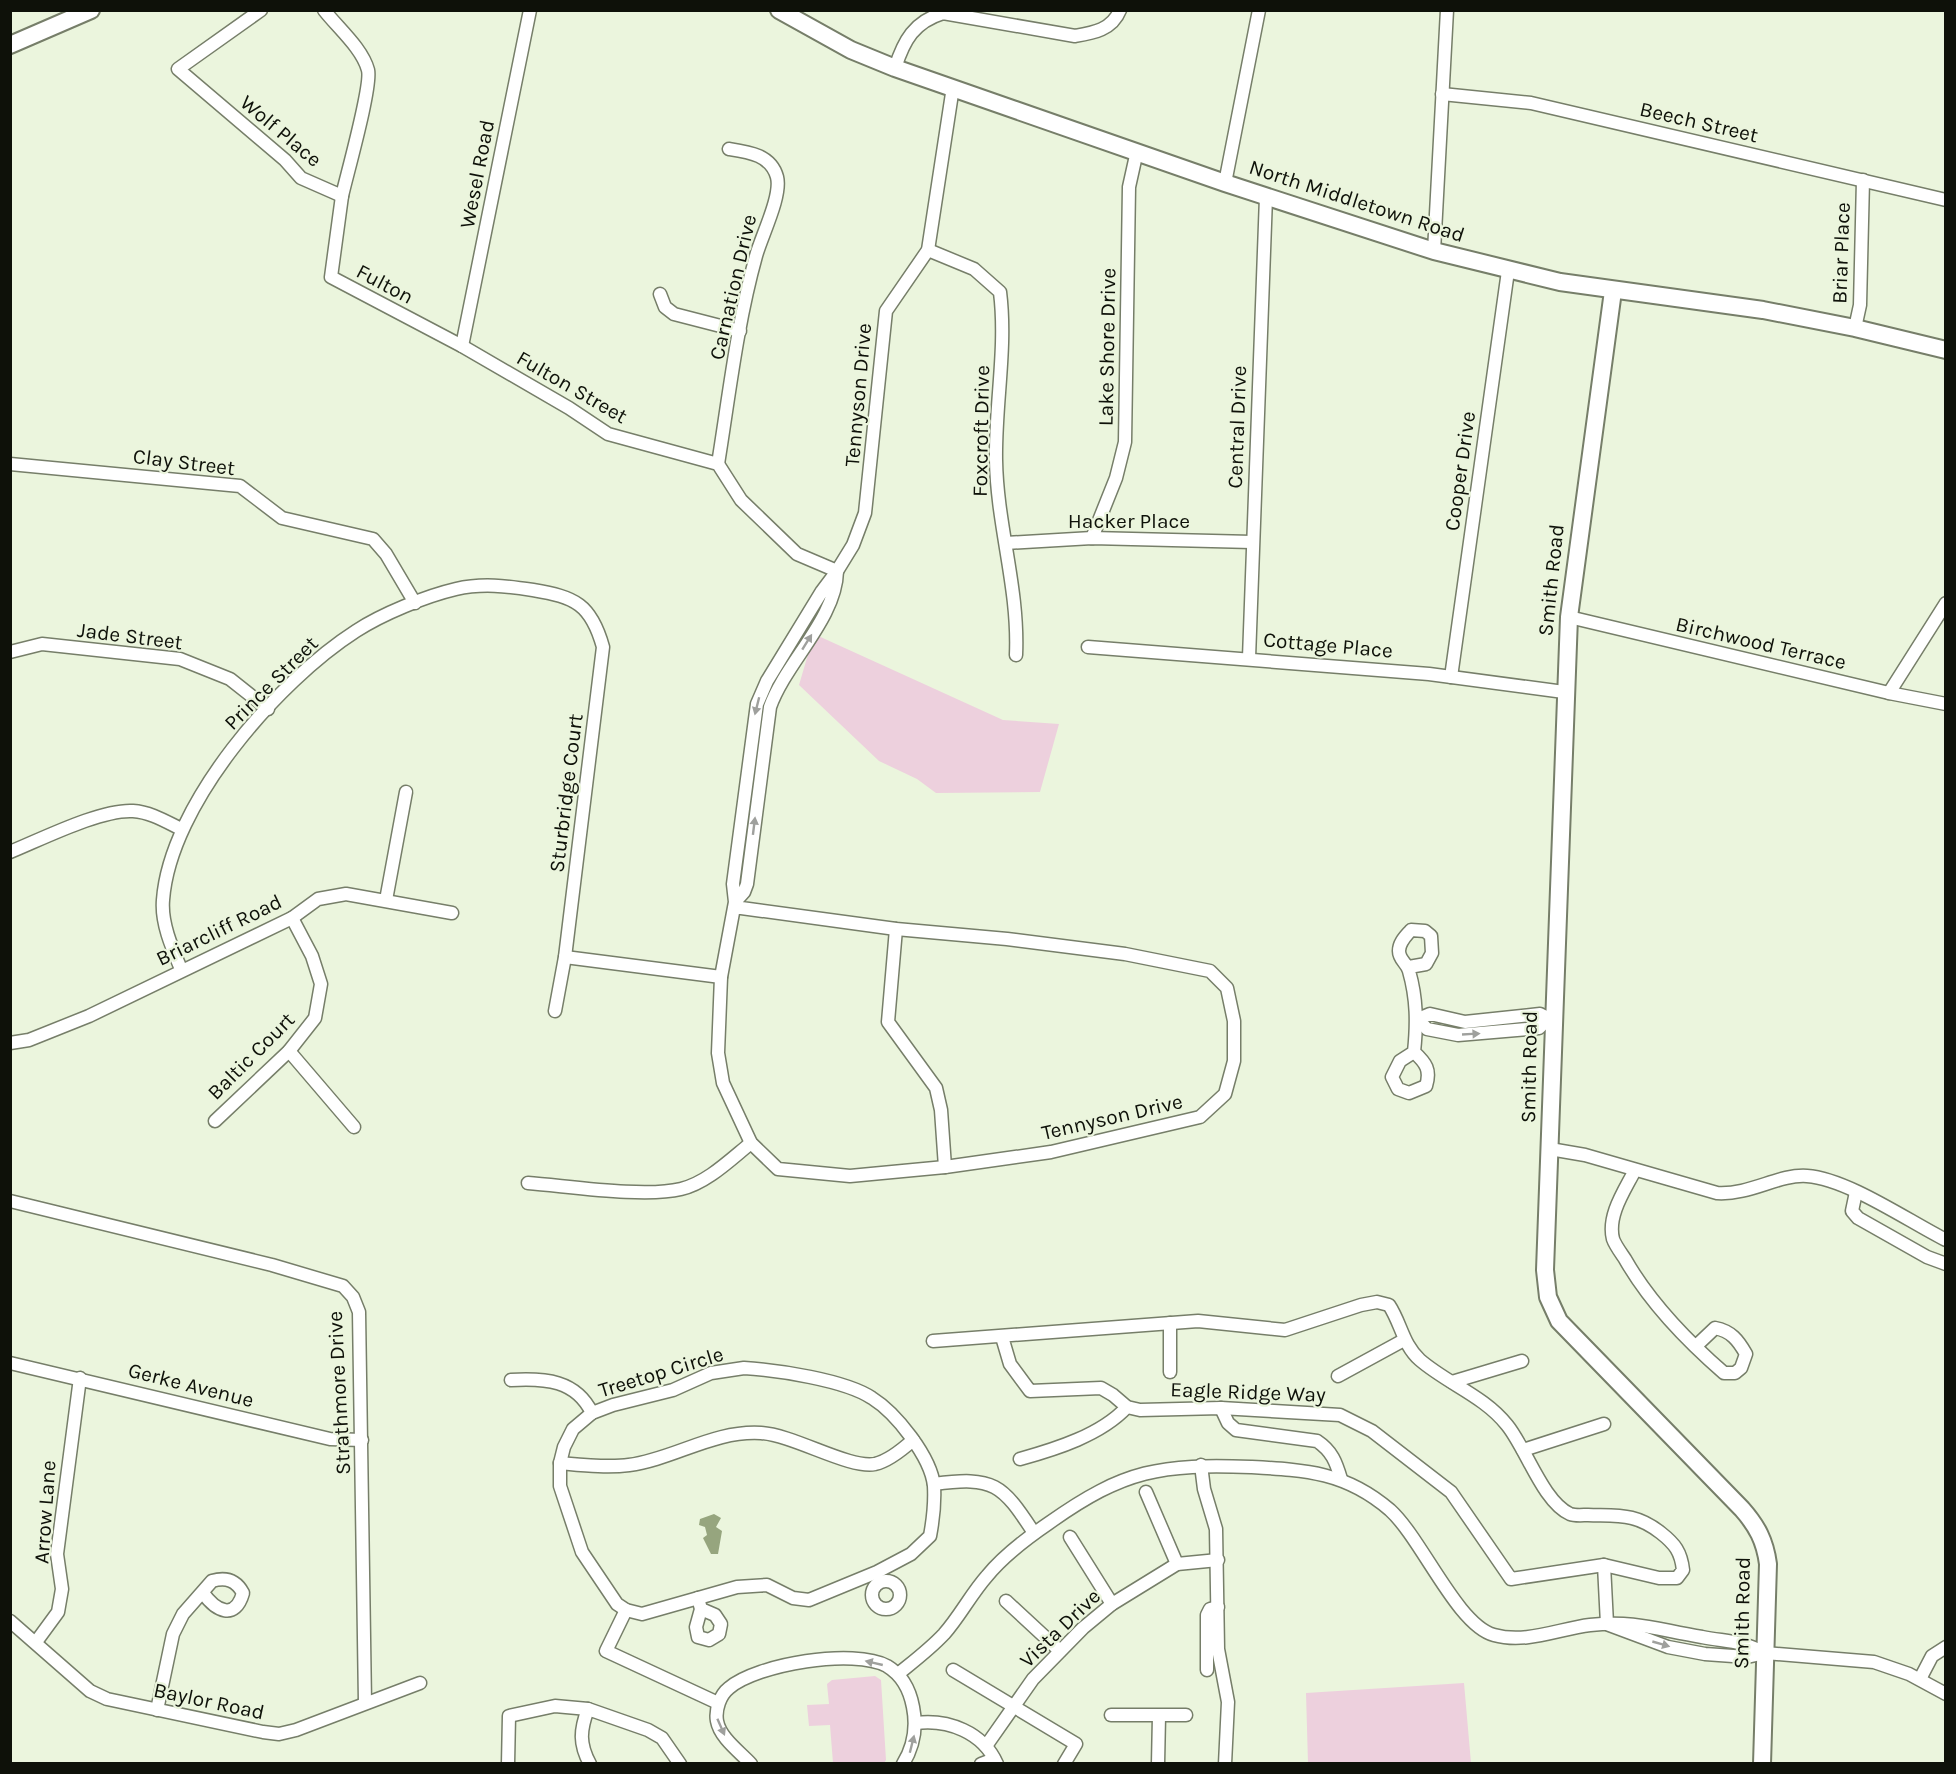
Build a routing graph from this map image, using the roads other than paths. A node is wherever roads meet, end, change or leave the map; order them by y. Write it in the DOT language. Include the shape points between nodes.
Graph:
graph roads {
  1 [pos="91,10"];
  2 [pos="261,10"];
  3 [pos="324,10"];
  4 [pos="530,10"];
  5 [pos="779,10"];
  6 [pos="1120,10"];
  7 [pos="1259,10"];
  8 [pos="1447,10"];
  9 [pos="961,12"];
  10 [pos="10,45"];
  11 [pos="895,68"];
  12 [pos="953,87"];
  13 [pos="1442,93"];
  14 [pos="729,149"];
  15 [pos="1137,151"];
  16 [pos="1863,180"];
  17 [pos="1225,183"];
  18 [pos="342,196"];
  19 [pos="1266,196"];
  20 [pos="1946,200"];
  21 [pos="928,250"];
  22 [pos="1434,251"];
  23 [pos="1508,271"];
  24 [pos="1613,291"];
  25 [pos="660,294"];
  26 [pos="1855,328"];
  27 [pos="740,331"];
  28 [pos="462,346"];
  29 [pos="1946,350"];
  30 [pos="10,464"];
  31 [pos="718,464"];
  32 [pos="1092,538"];
  33 [pos="1252,542"];
  34 [pos="1006,543"];
  35 [pos="837,571"];
  36 [pos="565,595"];
  37 [pos="415,603"];
  38 [pos="1946,603"];
  39 [pos="1569,617"];
  40 [pos="1088,646"];
  41 [pos="10,652"];
  42 [pos="1016,655"];
  43 [pos="1249,658"];
  44 [pos="1451,677"];
  45 [pos="1564,692"];
  46 [pos="1889,693"];
  47 [pos="1946,704"];
  48 [pos="268,709"];
  49 [pos="406,792"];
  50 [pos="181,829"];
  51 [pos="10,852"];
  52 [pos="386,900"];
  53 [pos="735,904"];
  54 [pos="452,913"];
  55 [pos="292,918"];
  56 [pos="896,929"];
  57 [pos="565,957"];
  58 [pos="1408,967"];
  59 [pos="181,969"];
  60 [pos="721,977"];
  61 [pos="555,1011"];
  62 [pos="1418,1019"];
  63 [pos="1550,1020"];
  64 [pos="10,1043"];
  65 [pos="289,1052"];
  66 [pos="1414,1052"];
  67 [pos="215,1121"];
  68 [pos="354,1127"];
  69 [pos="751,1143"];
  70 [pos="1550,1149"];
  71 [pos="945,1167"];
  72 [pos="1635,1170"];
  73 [pos="528,1183"];
  74 [pos="1856,1192"];
  75 [pos="10,1201"];
  76 [pos="1946,1240"];
  77 [pos="1946,1264"];
  78 [pos="1170,1323"];
  79 [pos="1002,1337"];
  80 [pos="1404,1340"];
  81 [pos="933,1341"];
  82 [pos="1696,1346"];
  83 [pos="1522,1361"];
  84 [pos="10,1364"];
  85 [pos="1170,1372"];
  86 [pos="1338,1376"];
  87 [pos="80,1378"];
  88 [pos="511,1380"];
  89 [pos="1452,1382"];
  90 [pos="1126,1407"];
  91 [pos="1221,1408"];
  92 [pos="592,1413"];
  93 [pos="1604,1424"];
  94 [pos="362,1440"];
  95 [pos="913,1440"];
  96 [pos="1523,1450"];
  97 [pos="1020,1459"];
  98 [pos="560,1464"];
  99 [pos="1201,1465"];
  100 [pos="1341,1479"];
  101 [pos="934,1484"];
  102 [pos="1146,1492"];
  103 [pos="1034,1533"];
  104 [pos="1070,1537"];
  105 [pos="1218,1560"];
  106 [pos="1177,1564"];
  107 [pos="1604,1565"];
  108 [pos="203,1593"];
  109 [pos="1006,1601"];
  110 [pos="1112,1604"];
  111 [pos="1218,1607"];
  112 [pos="626,1610"];
  113 [pos="10,1622"];
  114 [pos="1606,1624"];
  115 [pos="36,1642"];
  116 [pos="1946,1647"];
  117 [pos="1060,1651"];
  118 [pos="1765,1653"];
  119 [pos="953,1670"];
  120 [pos="1207,1670"];
  121 [pos="898,1674"];
  122 [pos="1920,1679"];
  123 [pos="420,1683"];
  124 [pos="1946,1694"];
  125 [pos="365,1703"];
  126 [pos="718,1703"];
  127 [pos="1012,1707"];
  128 [pos="588,1709"];
  129 [pos="158,1710"];
  130 [pos="1111,1715"];
  131 [pos="1186,1715"];
  132 [pos="1159,1716"];
  133 [pos="916,1723"];
  134 [pos="986,1746"];
  135 [pos="996,1761"];
  136 [pos="508,1764"];
  137 [pos="590,1764"];
  138 [pos="680,1764"];
  139 [pos="751,1764"];
  140 [pos="903,1764"];
  141 [pos="981,1764"];
  142 [pos="1064,1764"];
  143 [pos="1158,1764"];
  144 [pos="1225,1764"];
  145 [pos="1761,1764"];
  1 -- 10 [label="street"];
  2 -- 18 [label="street, Wolf Place" via="178,69 301,178"];
  3 -- 18 [label="street, Wolf Place" via="368,71"];
  4 -- 28 [label="street, Wesel Road"];
  5 -- 11 [label="street, North Middletown Road" via="851,50"];
  6 -- 9 [label="street" via="1109,26 1075,36"];
  7 -- 17 [label="street"];
  8 -- 13 [label="street"];
  9 -- 11 [label="street" via="927,18 915,27 902,44"];
  11 -- 12 [label="street, North Middletown Road"];
  12 -- 15 [label="street, North Middletown Road"];
  12 -- 21 [label="street, Tennyson Drive"];
  13 -- 16 [label="street, Beech Street" via="1531,103"];
  13 -- 22 [label="street"];
  14 -- 27 [label="street, Carnation Drive" via="763,158 773,166 778,180 755,258"];
  15 -- 17 [label="street, North Middletown Road"];
  15 -- 32 [label="street, Lake Shore Drive" via="1129,187 1125,442 1116,478"];
  16 -- 20 [label="street, Beech Street"];
  16 -- 26 [label="street, Briar Place" via="1860,305"];
  17 -- 19 [label="street, North Middletown Road"];
  18 -- 28 [label="street, Fulton" via="331,277"];
  19 -- 22 [label="street, North Middletown Road"];
  19 -- 33 [label="street, Central Drive"];
  21 -- 34 [label="street, Foxcroft Drive" via="974,269 1000,292 1003,319 996,459"];
  21 -- 35 [label="street, Tennyson Drive" via="886,311 865,513"];
  22 -- 23 [label="street, North Middletown Road"];
  23 -- 24 [label="street, North Middletown Road"];
  23 -- 44 [label="street, Cooper Drive"];
  24 -- 26 [label="street, North Middletown Road" via="1763,310"];
  24 -- 39 [label="street, Smith Road"];
  25 -- 27 [label="street" via="665,307 674,314"];
  26 -- 29 [label="street, North Middletown Road"];
  27 -- 31 [label="street, Carnation Drive"];
  28 -- 31 [label="street, Fulton Street" via="608,434"];
  30 -- 37 [label="street, Clay Street" via="240,486 282,518 373,539"];
  31 -- 35 [label="street" via="741,500 797,554"];
  32 -- 33 [label="street, Hacker Place"];
  32 -- 34 [label="street, Hacker Place"];
  33 -- 43 [label="street, Central Drive"];
  34 -- 42 [label="street, Foxcroft Drive" via="1016,603"];
  35 -- 53 [label="street, Tennyson Drive" via="832,598 770,707 747,884"];
  36 -- 37 [label="street, Prince Street" via="495,585 456,589"];
  36 -- 57 [label="street, Sturbridge Court" via="582,606 596,623 603,647"];
  37 -- 48 [label="street, Prince Street" via="357,630 305,671"];
  38 -- 46 [label="street"];
  39 -- 45 [label="street, Smith Road"];
  39 -- 46 [label="street, Birchwood Terrace"];
  40 -- 43 [label="street, Cottage Place"];
  41 -- 48 [label="street, Jade Street" via="42,644 180,659 230,679"];
  43 -- 44 [label="street, Cottage Place"];
  44 -- 45 [label="street, Cottage Place"];
  45 -- 63 [label="street, Smith Road"];
  46 -- 47 [label="street, Birchwood Terrace"];
  48 -- 50 [label="street, Prince Street" via="215,769"];
  49 -- 52 [label="street"];
  50 -- 51 [label="street" via="157,816 112,812"];
  50 -- 59 [label="street, Prince Street" via="162,902 167,934"];
  52 -- 54 [label="street, Briarcliff Road"];
  52 -- 55 [label="street, Briarcliff Road" via="346,894 318,899"];
  53 -- 56 [label="street, Tennyson Drive"];
  53 -- 60 [label="street, Tennyson Drive"];
  55 -- 59 [label="street, Briarcliff Road"];
  55 -- 65 [label="street, Baltic Court" via="312,956 321,984 315,1018"];
  56 -- 71 [label="street" via="888,1022 936,1088"];
  56 -- 71 [label="street, Tennyson Drive" via="1113,953 1210,971 1227,988 1234,1021 1234,1061 1225,1094 1200,1117 1051,1152"];
  57 -- 60 [label="street"];
  57 -- 61 [label="street, Sturbridge Court"];
  58 -- 62 [label="street"];
  59 -- 64 [label="street, Briarcliff Road" via="89,1016 29,1040"];
  60 -- 69 [label="street, Tennyson Drive" via="718,1053 723,1083"];
  62 -- 63 [label="street" via="1430,1014 1465,1022 1508,1024 1540,1014"];
  62 -- 66 [label="street"];
  63 -- 70 [label="street, Smith Road"];
  65 -- 67 [label="street, Baltic Court"];
  65 -- 68 [label="street"];
  69 -- 71 [label="street, Tennyson Drive" via="778,1169 850,1176"];
  69 -- 73 [label="street" via="716,1171 682,1189 645,1191"];
  70 -- 72 [label="street"];
  70 -- 118 [label="street, Smith Road" via="1545,1270 1548,1297 1559,1321 1575,1339 1756,1525 1768,1564"];
  72 -- 74 [label="street" via="1717,1193 1736,1194 1806,1176"];
  72 -- 82 [label="street" via="1618,1202 1613,1239 1651,1301"];
  74 -- 76 [label="street"];
  74 -- 77 [label="street" via="1852,1210 1858,1218"];
  75 -- 94 [label="street, Strathmore Drive" via="343,1286 359,1312"];
  78 -- 79 [label="street, Eagle Ridge Way"];
  78 -- 80 [label="street, Eagle Ridge Way" via="1198,1321 1285,1330 1377,1302 1389,1305 1398,1318"];
  78 -- 85 [label="street"];
  79 -- 81 [label="street, Eagle Ridge Way"];
  79 -- 90 [label="street" via="1010,1364 1030,1391 1101,1388"];
  80 -- 86 [label="street"];
  80 -- 89 [label="street, Eagle Ridge Way" via="1419,1359"];
  83 -- 89 [label="street"];
  84 -- 87 [label="street, Gerke Avenue"];
  87 -- 94 [label="street, Gerke Avenue" via="330,1439"];
  87 -- 115 [label="street, Arrow Lane" via="57,1554 62,1589 58,1612"];
  88 -- 92 [label="street" via="550,1380 569,1386 585,1398"];
  89 -- 96 [label="street, Eagle Ridge Way" via="1487,1405 1508,1426"];
  90 -- 91 [label="street, Eagle Ridge Way"];
  90 -- 97 [label="street" via="1103,1427"];
  91 -- 100 [label="street" via="1236,1430 1317,1440 1328,1448"];
  91 -- 107 [label="street, Eagle Ridge Way" via="1340,1415 1372,1431 1451,1492 1511,1579"];
  92 -- 95 [label="street, Treetop Circle" via="673,1390 711,1373 744,1368 776,1370 871,1397 887,1409"];
  92 -- 98 [label="street, Treetop Circle" via="573,1429"];
  93 -- 96 [label="street"];
  94 -- 125 [label="street, Strathmore Drive"];
  95 -- 98 [label="street" via="902,1451 876,1464 858,1464 764,1433 738,1432 628,1465"];
  95 -- 101 [label="street, Treetop Circle"];
  96 -- 107 [label="street, Eagle Ridge Way" via="1549,1493 1571,1515 1632,1516 1647,1522 1674,1543 1682,1556 1683,1570 1677,1578 1659,1578"];
  98 -- 112 [label="street, Treetop Circle" via="560,1486 582,1552 617,1604"];
  99 -- 100 [label="street" via="1315,1471"];
  99 -- 103 [label="street" via="1139,1474 1110,1484"];
  99 -- 105 [label="street" via="1216,1529"];
  100 -- 114 [label="street" via="1366,1492 1410,1531 1472,1622 1492,1634 1515,1638"];
  101 -- 103 [label="street" via="981,1481 1000,1488"];
  101 -- 112 [label="street, Treetop Circle" via="934,1516 927,1542 877,1578 809,1600 793,1598 767,1585 737,1587 700,1604 642,1614"];
  102 -- 106 [label="street"];
  103 -- 121 [label="street" via="987,1575 946,1632"];
  104 -- 110 [label="street"];
  105 -- 106 [label="street, Vista Drive"];
  105 -- 111 [label="street"];
  106 -- 110 [label="street, Vista Drive"];
  107 -- 114 [label="street"];
  108 -- 129 [label="street" via="183,1614 173,1634"];
  109 -- 117 [label="street"];
  110 -- 117 [label="street, Vista Drive"];
  111 -- 120 [label="street" via="1210,1609 1207,1615"];
  111 -- 144 [label="street" via="1218,1649 1228,1702"];
  112 -- 126 [label="street" via="606,1651"];
  113 -- 115 [label="street, Baylor Road"];
  114 -- 118 [label="street" via="1639,1623 1745,1642"];
  115 -- 129 [label="street, Baylor Road" via="90,1691 107,1699"];
  116 -- 122 [label="street" via="1932,1656"];
  117 -- 127 [label="street, Vista Drive"];
  118 -- 122 [label="street" via="1874,1662"];
  118 -- 145 [label="street, Smith Road"];
  119 -- 127 [label="street"];
  121 -- 126 [label="street, one-way" via="872,1661 806,1662 746,1678 728,1688"];
  121 -- 133 [label="street" via="911,1694"];
  122 -- 124 [label="street"];
  123 -- 125 [label="street, Baylor Road"];
  125 -- 129 [label="street, Baylor Road" via="279,1734"];
  126 -- 139 [label="street, one-way" via="717,1722"];
  127 -- 134 [label="street, Vista Drive" via="997,1735"];
  127 -- 142 [label="street" via="1076,1744"];
  128 -- 136 [label="street" via="555,1706 509,1716"];
  128 -- 137 [label="street" via="580,1730"];
  128 -- 138 [label="street" via="662,1738"];
  130 -- 132 [label="street"];
  131 -- 132 [label="street"];
  132 -- 143 [label="street"];
  133 -- 134 [label="street" via="947,1724 970,1733"];
  140 -- 133 [label="street, one-way" via="910,1753"];
  134 -- 135 [label="street"];
  135 -- 141 [label="street"];
}
